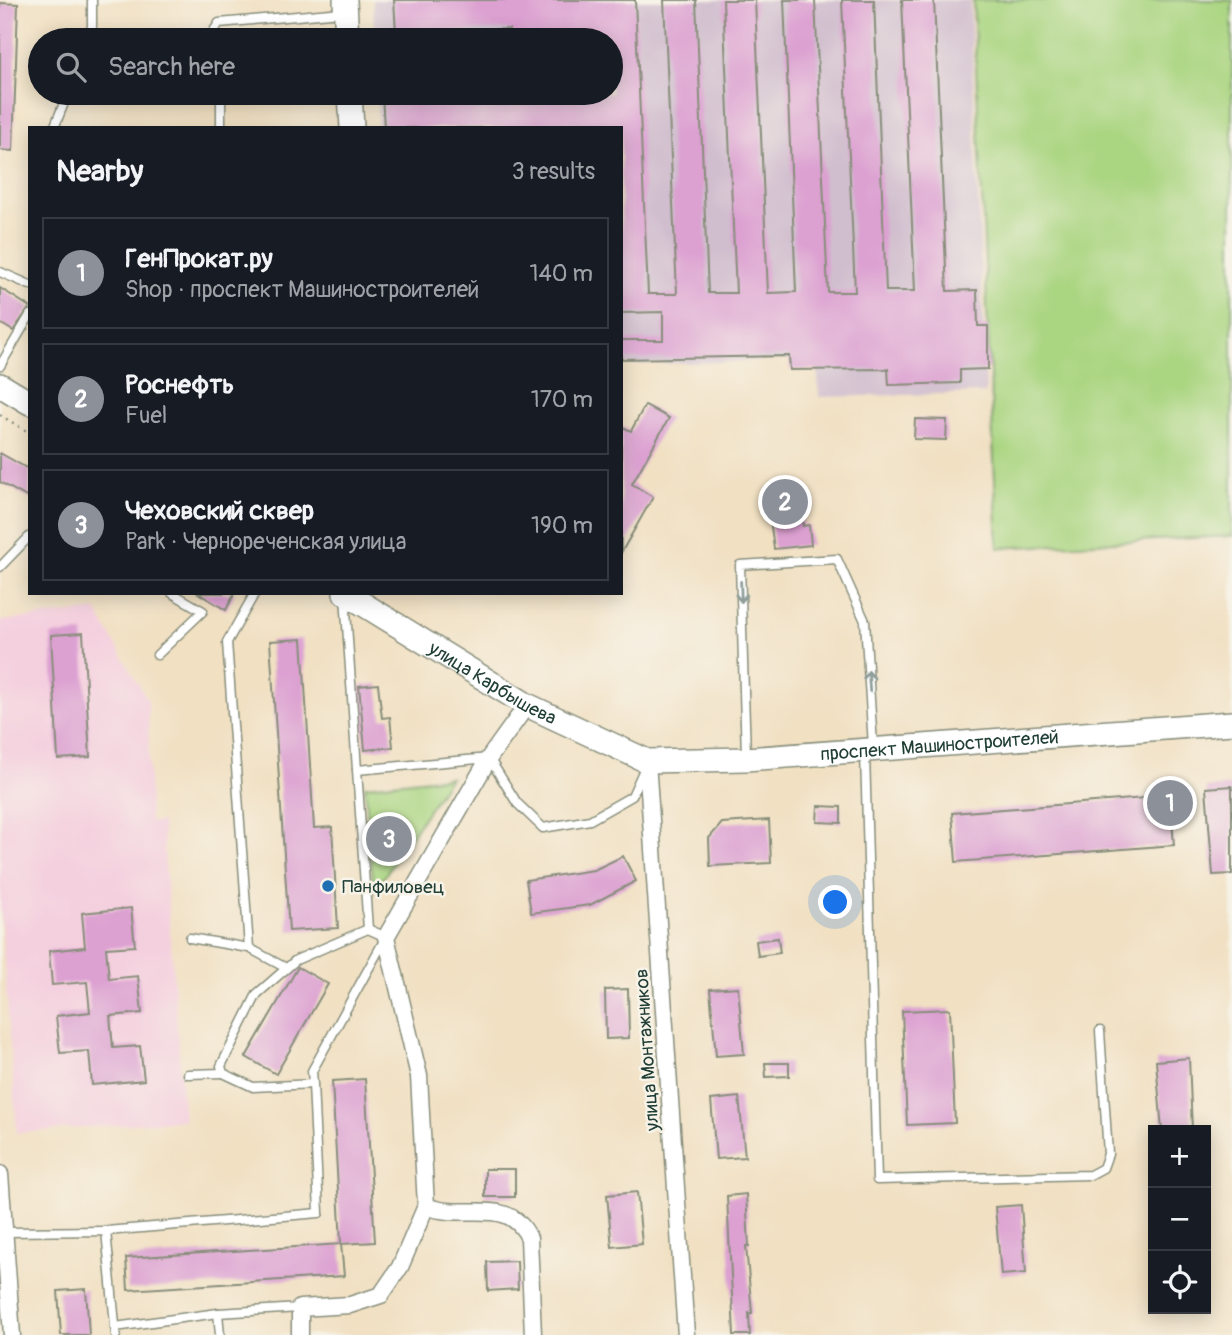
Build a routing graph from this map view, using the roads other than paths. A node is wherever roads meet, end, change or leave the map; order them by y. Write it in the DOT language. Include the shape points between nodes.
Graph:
graph roads {
  1 [pos="92,0"];
  2 [pos="345,6"];
  3 [pos="219,23"];
  4 [pos="91,28"];
  5 [pos="216,28"];
  6 [pos="219,28"];
  7 [pos="346,28"];
  8 [pos="63,105"];
  9 [pos="221,105"];
  10 [pos="351,105"];
  11 [pos="55,126"];
  12 [pos="221,126"];
  13 [pos="352,126"];
  14 [pos="0,272"];
  15 [pos="28,284"];
  16 [pos="28,318"];
  17 [pos="0,366"];
  18 [pos="0,385"];
  19 [pos="28,402"];
  20 [pos="28,538"];
  21 [pos="0,567"];
  22 [pos="176,595"];
  23 [pos="254,595"];
  24 [pos="345,595"];
  25 [pos="351,595"];
  26 [pos="374,602"];
  27 [pos="157,654"];
  28 [pos="527,705"];
  29 [pos="1232,723"];
  30 [pos="869,750"];
  31 [pos="489,758"];
  32 [pos="747,759"];
  33 [pos="648,761"];
  34 [pos="356,770"];
  35 [pos="368,929"];
  36 [pos="386,937"];
  37 [pos="190,938"];
  38 [pos="249,948"];
  39 [pos="286,968"];
  40 [pos="1100,1031"];
  41 [pos="223,1073"];
  42 [pos="188,1074"];
  43 [pos="313,1084"];
  44 [pos="0,1174"];
  45 [pos="1,1196"];
  46 [pos="426,1206"];
  47 [pos="106,1231"];
  48 [pos="5,1232"];
  49 [pos="300,1307"];
  50 [pos="218,1314"];
  51 [pos="115,1331"];
  52 [pos="12,1335"];
  53 [pos="220,1335"];
  54 [pos="300,1335"];
  55 [pos="533,1335"];
  56 [pos="686,1335"];
  1 -- 4 [label="lane"];
  2 -- 3 [label="lane"];
  2 -- 7 [label="main road"];
  3 -- 5 [label="lane"];
  3 -- 6 [label="lane"];
  8 -- 11 [label="lane"];
  9 -- 12 [label="lane"];
  10 -- 13 [label="main road"];
  14 -- 15 [label="lane"];
  16 -- 17 [label="lane"];
  18 -- 19 [label="main road"];
  20 -- 21 [label="lane"];
  22 -- 27 [label="lane" via="204,611"];
  23 -- 38 [label="lane" via="227,642"];
  24 -- 34 [label="lane"];
  25 -- 26 [label="main road, улица Карбышева"];
  26 -- 28 [label="main road, улица Карбышева"];
  28 -- 31 [label="street"];
  28 -- 33 [label="main road, улица Карбышева"];
  29 -- 30 [label="main road, проспект Машиностроителей"];
  30 -- 32 [label="main road, проспект Машиностроителей"];
  30 -- 32 [label="lane, one-way" via="864,621 837,559 740,565"];
  30 -- 40 [label="lane" via="877,1180 1090,1175 1102,1168 1108,1154"];
  31 -- 33 [label="lane" via="517,803 543,828 590,820 632,796"];
  31 -- 34 [label="lane"];
  31 -- 36 [label="street"];
  32 -- 33 [label="main road, проспект Машиностроителей"];
  33 -- 56 [label="street, улица Монтажников"];
  34 -- 35 [label="lane"];
  35 -- 36 [label="lane"];
  35 -- 39 [label="lane"];
  36 -- 43 [label="lane" via="312,1071"];
  36 -- 46 [label="street" via="419,1076"];
  37 -- 38 [label="lane"];
  38 -- 39 [label="lane"];
  39 -- 41 [label="lane" via="257,994 223,1058"];
  41 -- 42 [label="lane"];
  41 -- 43 [label="lane" via="253,1087"];
  43 -- 47 [label="lane" via="319,1213"];
  44 -- 45 [label="street"];
  45 -- 48 [label="street"];
  46 -- 49 [label="street" via="400,1267 381,1295 350,1304"];
  46 -- 55 [label="street" via="455,1214 497,1211 523,1224 529,1238"];
  47 -- 48 [label="lane"];
  47 -- 51 [label="lane"];
  48 -- 52 [label="street"];
  49 -- 50 [label="lane"];
  49 -- 54 [label="street"];
  50 -- 51 [label="lane"];
  50 -- 53 [label="lane"];
}
